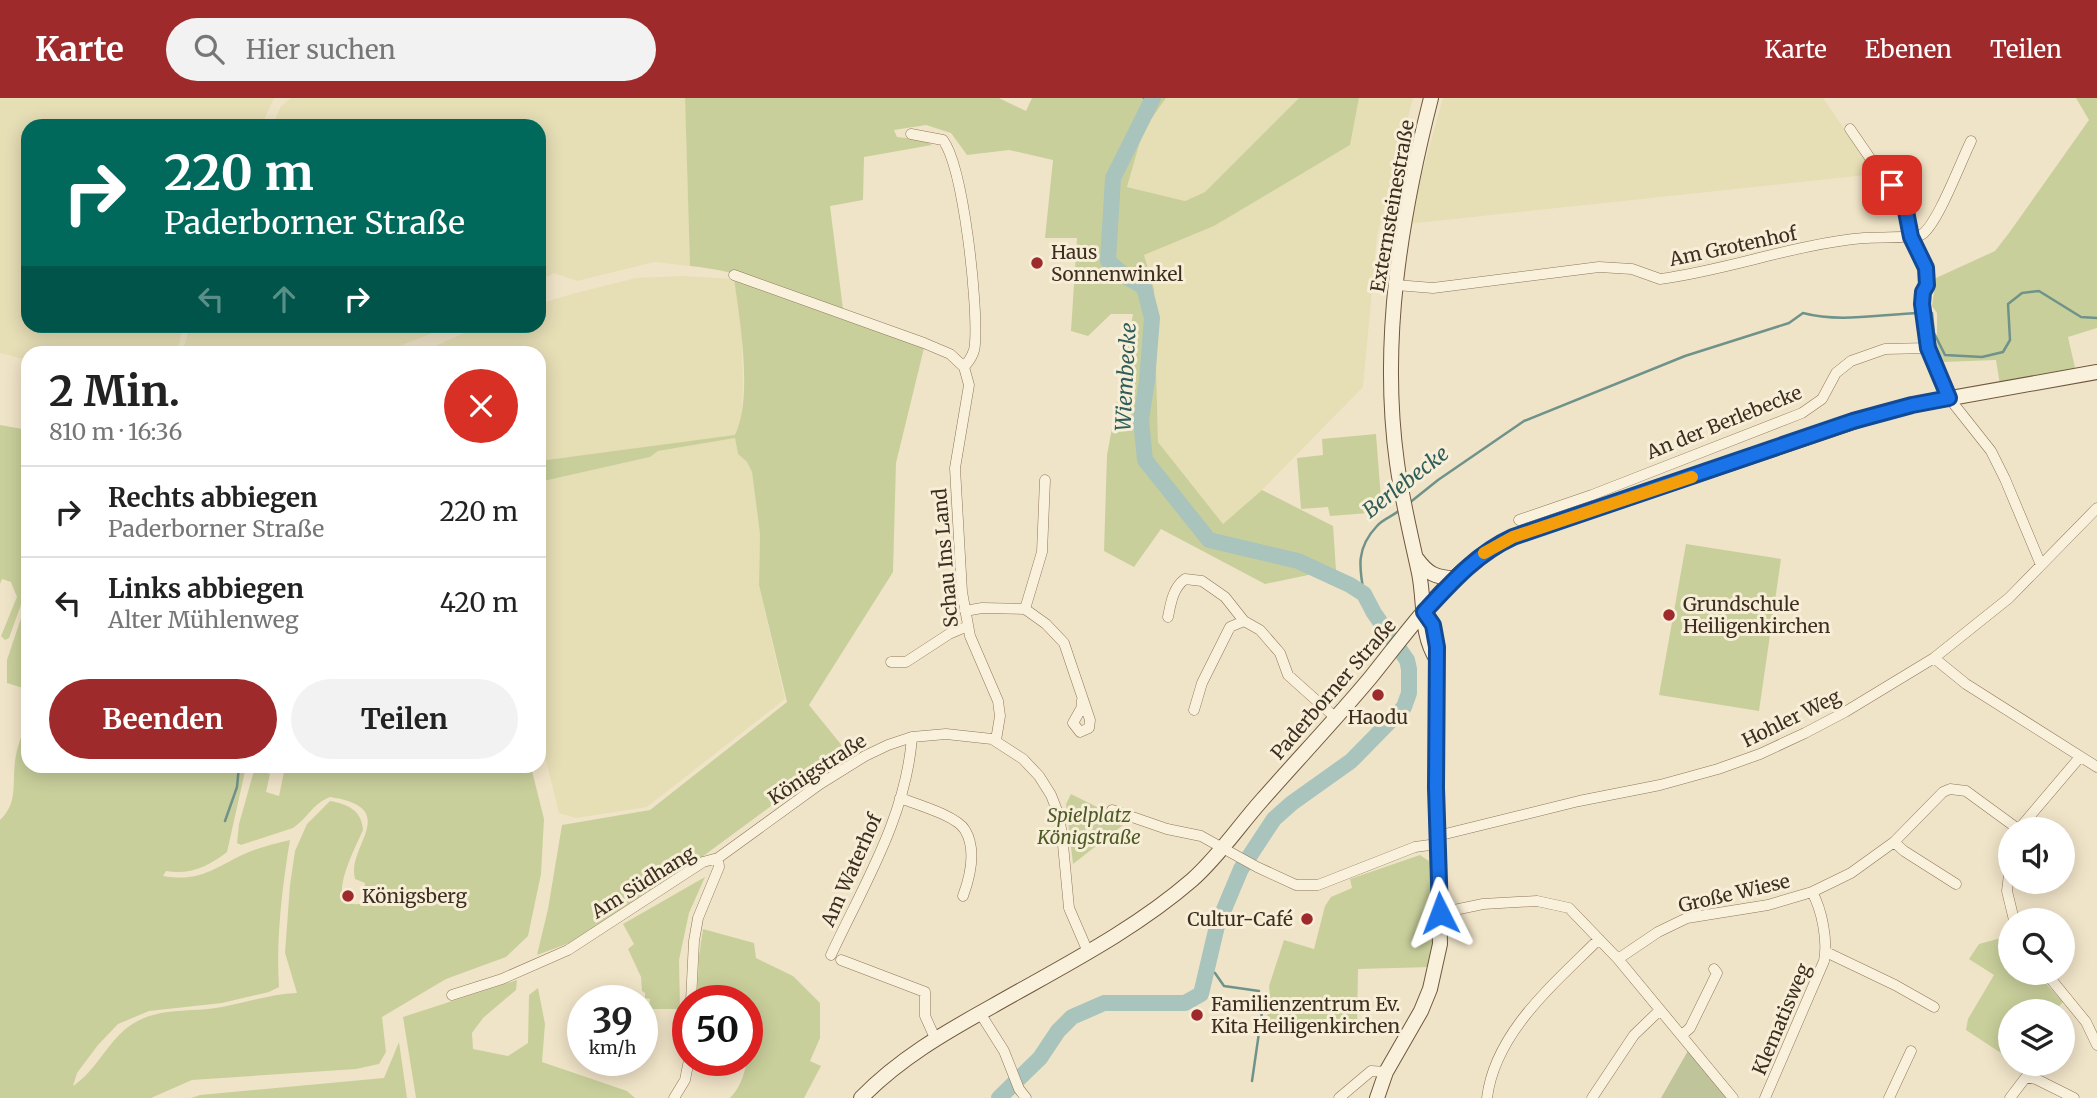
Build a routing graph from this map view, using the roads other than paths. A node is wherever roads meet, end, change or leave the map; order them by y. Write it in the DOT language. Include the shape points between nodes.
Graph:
graph roads {
  1 [pos="1431,98"];
  2 [pos="1850,129"];
  3 [pos="911,134"];
  4 [pos="1971,141"];
  5 [pos="1911,237"];
  6 [pos="734,275"];
  7 [pos="1396,285"];
  8 [pos="1928,348"];
  9 [pos="964,367"];
  10 [pos="2097,372"];
  11 [pos="1949,398"];
  12 [pos="1045,480"];
  13 [pos="2095,513"];
  14 [pos="1519,520"];
  15 [pos="1416,558"];
  16 [pos="2041,565"];
  17 [pos="1454,578"];
  18 [pos="1025,609"];
  19 [pos="965,611"];
  20 [pos="1424,612"];
  21 [pos="1168,617"];
  22 [pos="1244,621"];
  23 [pos="968,626"];
  24 [pos="1934,659"];
  25 [pos="891,662"];
  26 [pos="1082,700"];
  27 [pos="1194,710"];
  28 [pos="1336,718"];
  29 [pos="912,737"];
  30 [pos="996,740"];
  31 [pos="2080,757"];
  32 [pos="2097,767"];
  33 [pos="900,798"];
  34 [pos="1112,810"];
  35 [pos="2002,817"];
  36 [pos="2028,817"];
  37 [pos="1437,840"];
  38 [pos="1894,842"];
  39 [pos="1223,848"];
  40 [pos="718,858"];
  41 [pos="1956,884"];
  42 [pos="1812,892"];
  43 [pos="963,896"];
  44 [pos="1440,913"];
  45 [pos="1599,939"];
  46 [pos="1088,952"];
  47 [pos="1826,952"];
  48 [pos="1618,959"];
  49 [pos="1714,969"];
  50 [pos="692,985"];
  51 [pos="2056,985"];
  52 [pos="452,995"];
  53 [pos="1934,1007"];
  54 [pos="1660,1010"];
  55 [pos="980,1013"];
  56 [pos="1682,1035"];
  57 [pos="935,1038"];
  58 [pos="2097,1045"];
  59 [pos="1911,1051"];
  60 [pos="1386,1072"];
  61 [pos="686,1076"];
  62 [pos="674,1098"];
  63 [pos="861,1098"];
  64 [pos="1026,1098"];
  65 [pos="1339,1098"];
  66 [pos="1377,1098"];
  67 [pos="1487,1098"];
  68 [pos="1592,1098"];
  69 [pos="1733,1098"];
  70 [pos="1765,1098"];
  71 [pos="1889,1098"];
  72 [pos="2010,1098"];
  73 [pos="2074,1098"];
  1 -- 7 [label="main road, Externsteinestraße" via="1412,178"];
  2 -- 5 [label="street" via="1881,174 1903,196"];
  3 -- 9 [label="street, Schau Ins Land" via="943,140 957,177 974,290 975,345"];
  4 -- 5 [label="street" via="1941,209 1928,229"];
  5 -- 7 [label="street, Am Grotenhof" via="1840,241 1660,279 1632,269 1599,267 1433,288"];
  5 -- 8 [label="street" via="1926,268 1922,304"];
  6 -- 9 [label="street" via="924,343 950,354"];
  7 -- 15 [label="main road, Externsteinestraße" via="1392,407 1401,489"];
  8 -- 11 [label="street"];
  8 -- 14 [label="street, An der Berlebecke" via="1885,349 1851,361 1836,373 1822,399 1802,413"];
  9 -- 19 [label="street, Schau Ins Land" via="969,385 955,468"];
  10 -- 11 [label="main road, Paderborner Straße"];
  11 -- 16 [label="street" via="1991,451"];
  11 -- 17 [label="main road, Paderborner Straße" via="1853,421 1513,537 1489,549"];
  12 -- 18 [label="street" via="1042,552"];
  13 -- 16 [label="street, Hohler Weg"];
  15 -- 17 [label="main road" via="1434,575"];
  15 -- 20 [label="main road, Externsteinestraße"];
  16 -- 24 [label="street, Hohler Weg" via="2009,598"];
  17 -- 20 [label="main road, Paderborner Straße"];
  18 -- 19 [label="street"];
  18 -- 26 [label="street" via="1064,643"];
  19 -- 23 [label="street, Schau Ins Land"];
  20 -- 28 [label="main road, Paderborner Straße"];
  20 -- 37 [label="main road, Externsteinestraße" via="1435,632 1437,660"];
  21 -- 22 [label="street" via="1180,583 1189,578 1214,588"];
  22 -- 27 [label="street" via="1230,627"];
  22 -- 28 [label="street" via="1268,638 1288,675"];
  23 -- 25 [label="street" via="906,662"];
  23 -- 30 [label="street, Schau Ins Land" via="998,701"];
  24 -- 31 [label="street"];
  24 -- 37 [label="street, Hohler Weg" via="1845,712 1760,754 1660,785 1579,801"];
  26 -- 26 [label="street" via="1090,725 1080,732 1073,723"];
  28 -- 39 [label="main road, Paderborner Straße"];
  29 -- 30 [label="street, Königstraße" via="946,734"];
  29 -- 33 [label="street, Am Waterhof"];
  29 -- 40 [label="street, Königstraße" via="865,756 820,784"];
  30 -- 46 [label="street, Königstraße" via="1040,776 1051,794 1062,834 1069,908"];
  31 -- 32 [label="street"];
  31 -- 36 [label="street"];
  33 -- 43 [label="street, Am Waterhof" via="965,829 971,876"];
  33 -- 57 [label="street, Am Waterhof" via="836,958 925,992 925,1016"];
  34 -- 39 [label="street" via="1201,836"];
  35 -- 38 [label="street, Große Wiese" via="1966,791 1950,789"];
  37 -- 39 [label="street, Hohler Weg" via="1318,885 1290,884"];
  37 -- 44 [label="main road, Externsteinestraße"];
  38 -- 41 [label="street"];
  38 -- 42 [label="street, Große Wiese" via="1851,873"];
  39 -- 46 [label="main road, Paderborner Straße" via="1160,907"];
  40 -- 50 [label="street, Am Südhang" via="698,918"];
  40 -- 52 [label="street, Am Südhang" via="703,862 568,950"];
  42 -- 47 [label="street, Klematisweg"];
  42 -- 48 [label="street, Große Wiese" via="1768,905 1687,918"];
  44 -- 45 [label="street" via="1483,904 1544,901 1573,911"];
  44 -- 60 [label="main road, Externsteinestraße" via="1440,944 1430,989"];
  45 -- 48 [label="street"];
  45 -- 67 [label="street" via="1508,1040"];
  46 -- 55 [label="main road, Paderborner Straße"];
  47 -- 53 [label="street, Klematisweg"];
  47 -- 70 [label="street, Klematisweg"];
  48 -- 54 [label="street"];
  49 -- 56 [label="street" via="1717,973 1696,1017"];
  51 -- 58 [label="street" via="2086,1022"];
  54 -- 56 [label="street"];
  54 -- 68 [label="street" via="1634,1035"];
  55 -- 57 [label="main road, Paderborner Straße"];
  55 -- 64 [label="street"];
  56 -- 69 [label="street"];
  57 -- 63 [label="main road, Paderborner Straße"];
  59 -- 71 [label="street"];
  60 -- 65 [label="street" via="1371,1071"];
  60 -- 66 [label="main road, Externsteinestraße"];
  61 -- 62 [label="street"];
  72 -- 73 [label="street" via="2026,1077"];
}
